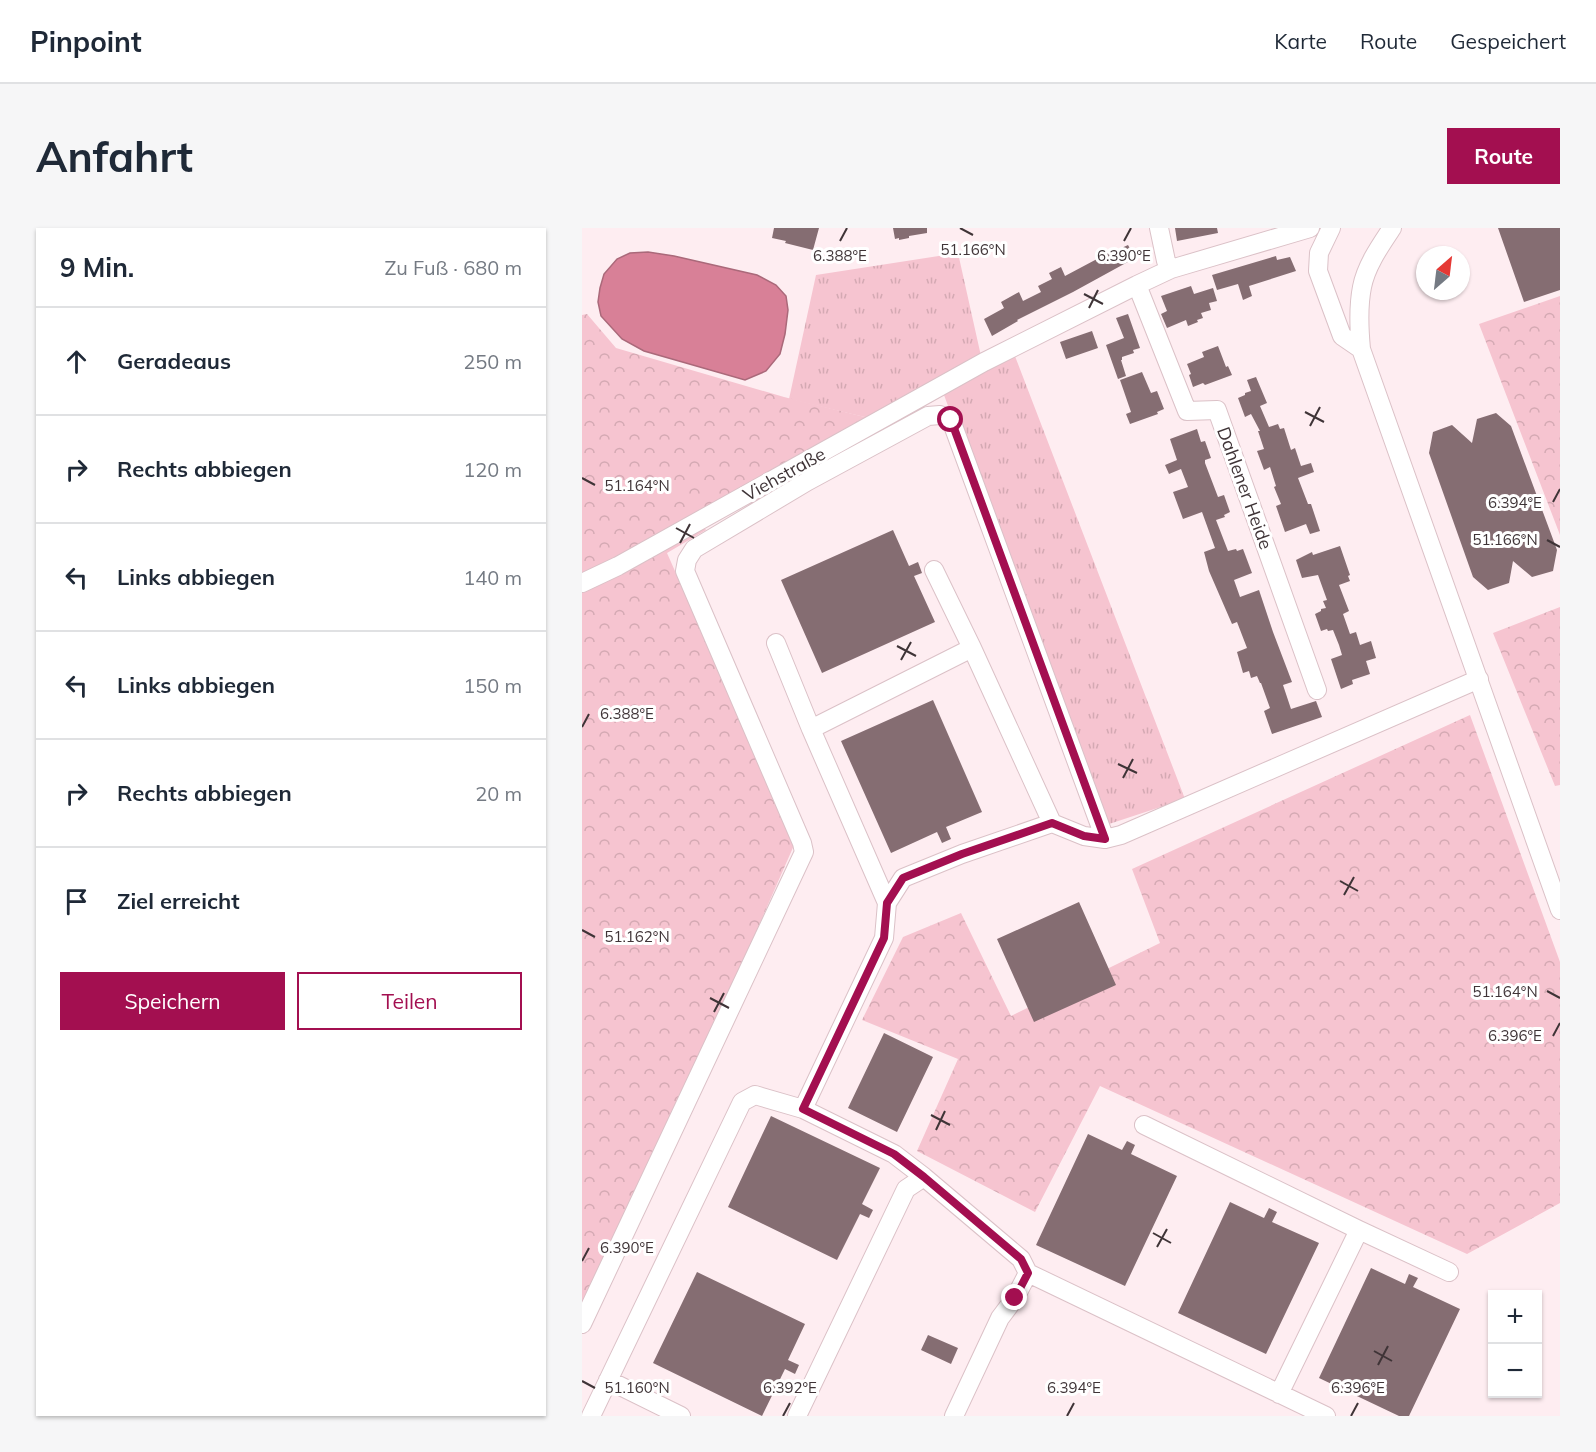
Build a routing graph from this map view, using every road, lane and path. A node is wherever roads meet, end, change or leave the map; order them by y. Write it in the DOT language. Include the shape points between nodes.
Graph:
graph roads {
  1 [pos="1159,228"];
  2 [pos="1331,228"];
  3 [pos="1392,228"];
  4 [pos="1305,230"];
  5 [pos="1171,269"];
  6 [pos="1137,285"];
  7 [pos="1361,349"];
  8 [pos="934,570"];
  9 [pos="582,583"];
  10 [pos="776,643"];
  11 [pos="972,648"];
  12 [pos="1479,679"];
  13 [pos="1317,690"];
  14 [pos="811,729"];
  15 [pos="1052,823"];
  16 [pos="1105,839"];
  17 [pos="887,903"];
  18 [pos="1560,910"];
  19 [pos="803,1109"];
  20 [pos="1144,1125"];
  21 [pos="924,1177"];
  22 [pos="1359,1230"];
  23 [pos="1449,1272"];
  24 [pos="1028,1273"];
  25 [pos="582,1324"];
  26 [pos="608,1380"];
  27 [pos="1279,1394"];
  28 [pos="591,1416"];
  29 [pos="681,1416"];
  30 [pos="797,1416"];
  31 [pos="954,1416"];
  32 [pos="1326,1416"];
  1 -- 5 [label="street"];
  2 -- 7 [label="street" via="1319,253 1318,271 1342,336"];
  3 -- 7 [label="street" via="1374,255 1362,285"];
  4 -- 5 [label="street, Viehstraße"];
  5 -- 6 [label="street, Viehstraße"];
  6 -- 9 [label="street, Viehstraße" via="984,362"];
  6 -- 13 [label="street, Dahlener Heide" via="1186,411 1217,410"];
  7 -- 12 [label="street"];
  8 -- 11 [label="street"];
  10 -- 14 [label="street"];
  11 -- 14 [label="street"];
  11 -- 15 [label="street"];
  12 -- 16 [label="street"];
  12 -- 18 [label="street"];
  14 -- 17 [label="street"];
  15 -- 16 [label="street" via="1084,836"];
  15 -- 17 [label="street" via="903,878"];
  16 -- 25 [label="street" via="951,420 940,415 928,416 694,549 685,571 804,852"];
  17 -- 19 [label="street" via="884,938"];
  19 -- 21 [label="street" via="894,1154"];
  19 -- 26 [label="street" via="755,1095 742,1102"];
  20 -- 22 [label="street"];
  21 -- 24 [label="street" via="1021,1259"];
  21 -- 30 [label="street" via="906,1189"];
  22 -- 23 [label="street"];
  22 -- 27 [label="street"];
  24 -- 27 [label="street"];
  24 -- 31 [label="street" via="1000,1318"];
  26 -- 28 [label="street"];
  26 -- 29 [label="street"];
  27 -- 32 [label="street"];
}
